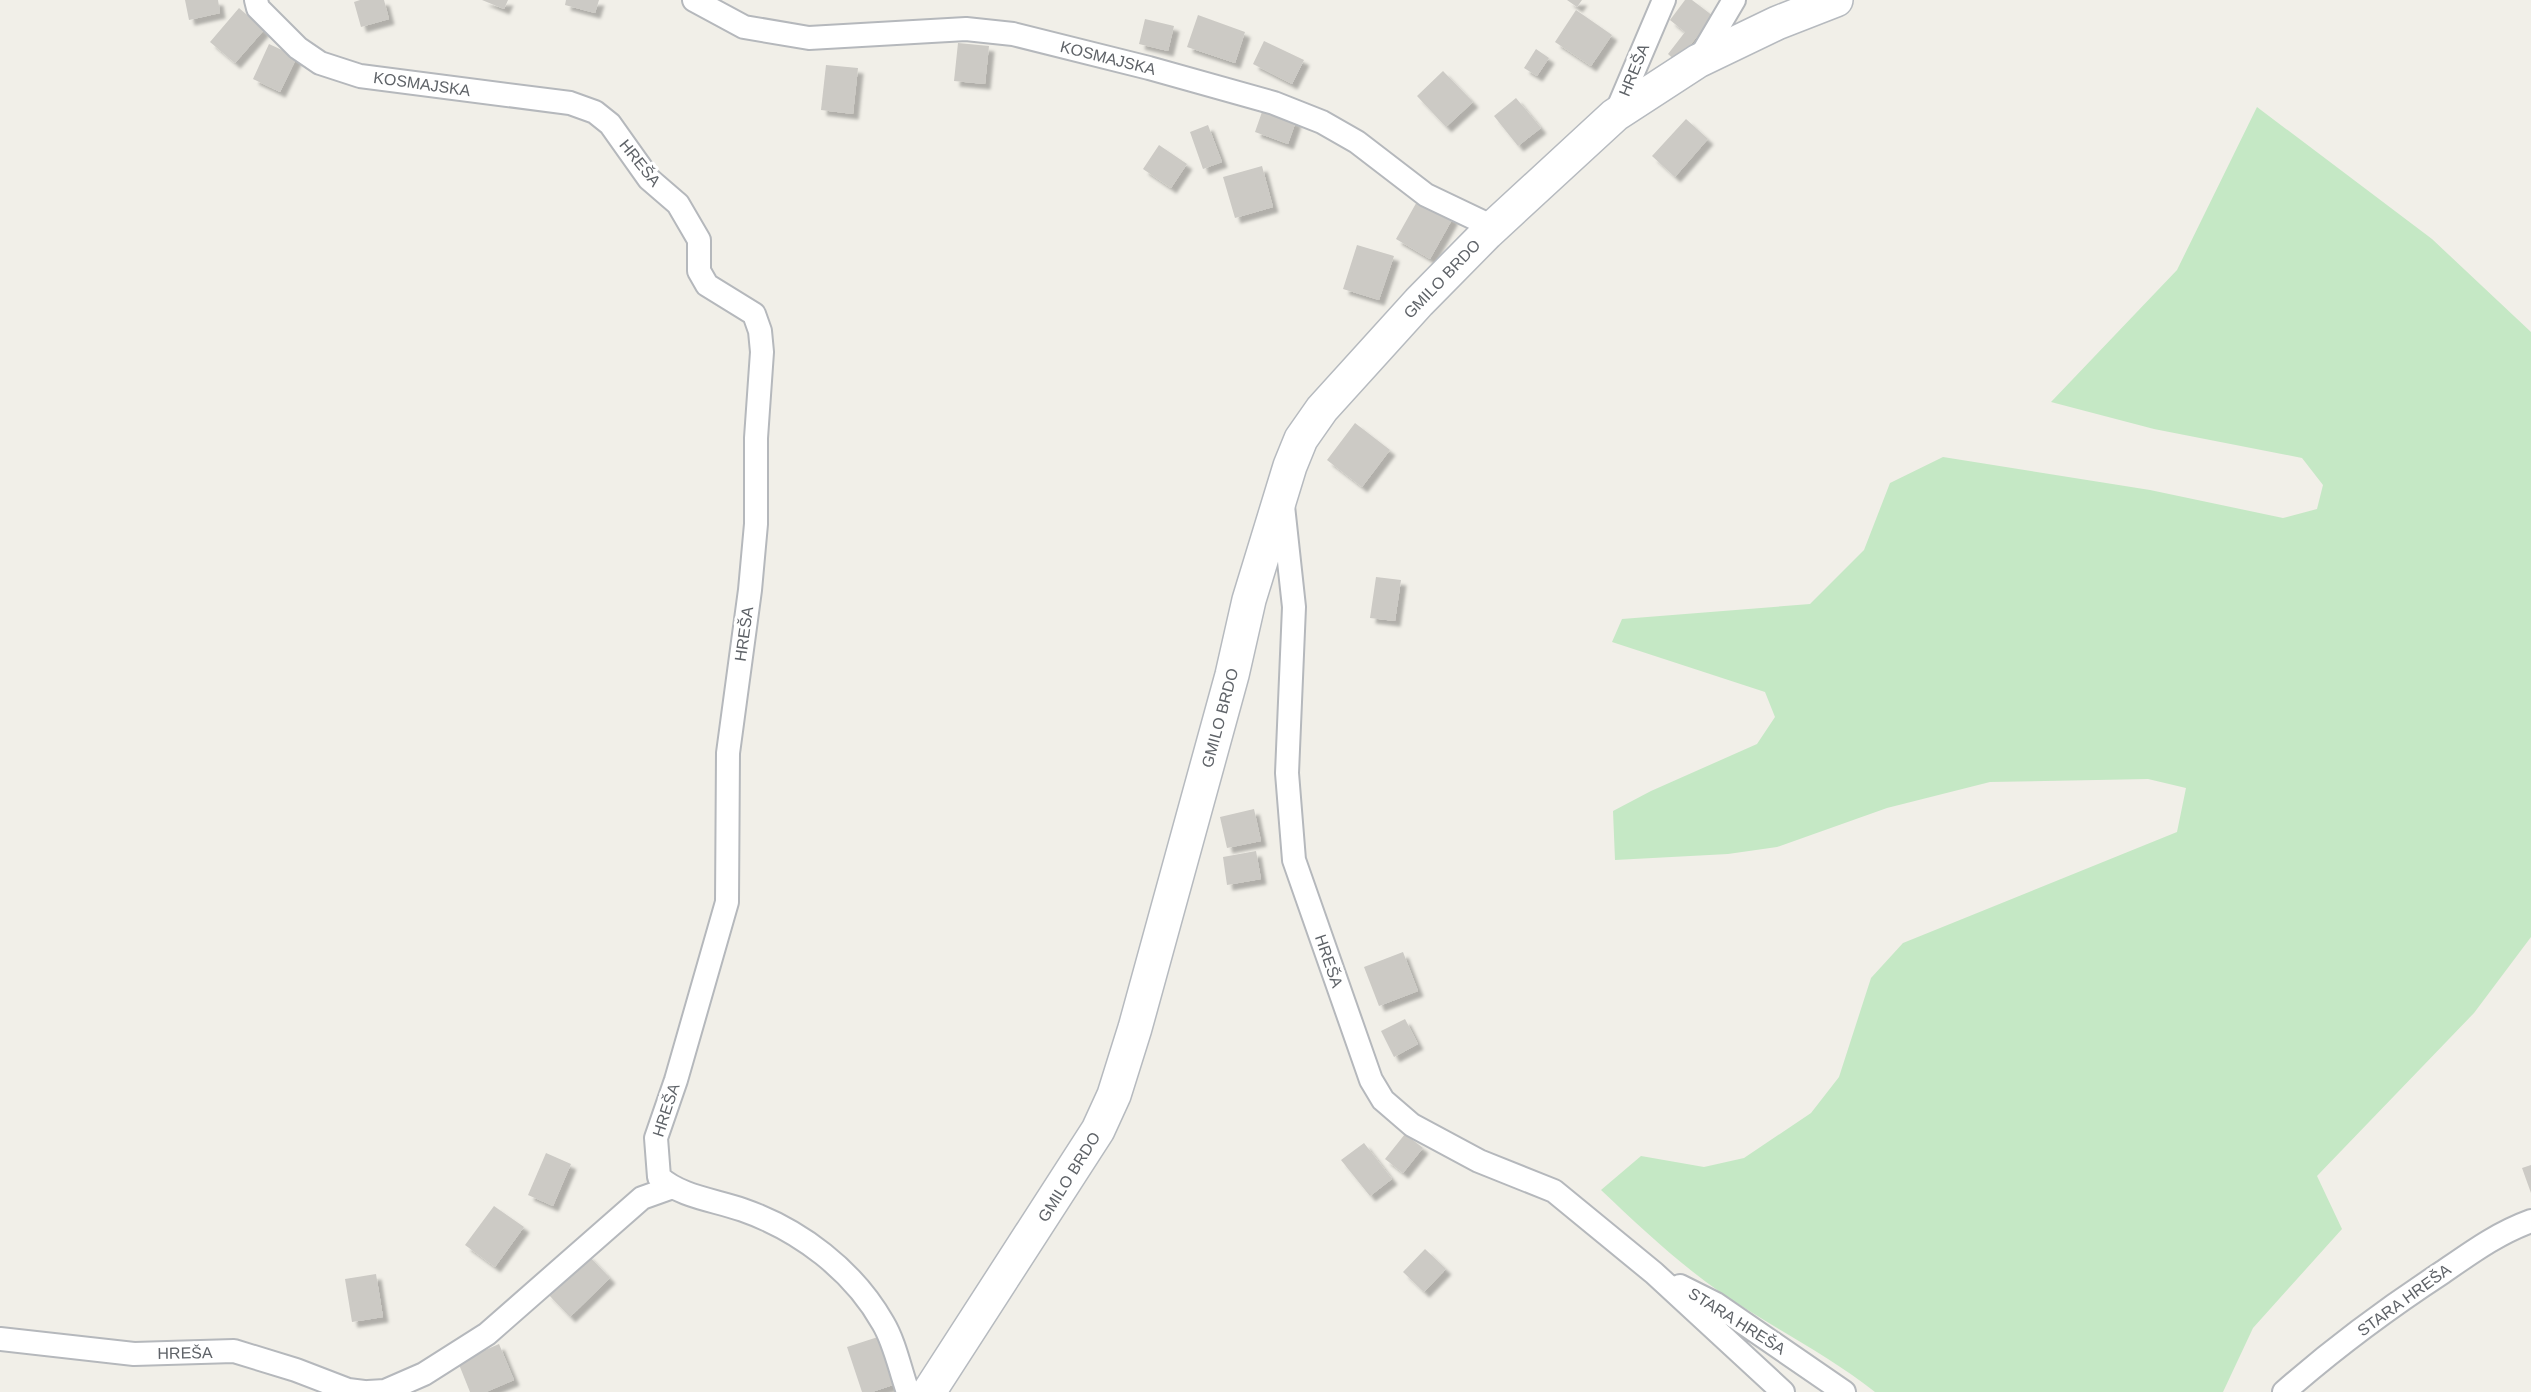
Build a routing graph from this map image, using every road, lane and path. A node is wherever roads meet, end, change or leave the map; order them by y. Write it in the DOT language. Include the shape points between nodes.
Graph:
graph roads {
  1 [pos="256,0"];
  2 [pos="694,0"];
  3 [pos="1664,0"];
  4 [pos="1734,0"];
  5 [pos="1836,0"];
  6 [pos="1698,60"];
  7 [pos="1615,115"];
  8 [pos="610,124"];
  9 [pos="1493,227"];
  10 [pos="1282,494"];
  11 [pos="670,1188"];
  12 [pos="2531,1221"];
  13 [pos="1654,1273"];
  14 [pos="0,1339"];
  15 [pos="366,1392"];
  16 [pos="908,1392"];
  17 [pos="929,1392"];
  18 [pos="1783,1392"];
  19 [pos="1844,1392"];
  20 [pos="2284,1392"];
  1 -- 8 [label="street, KOSMAJSKA" via="275,28 320,63 360,76 570,103 596,112"];
  2 -- 9 [label="street, KOSMAJSKA" via="744,27 809,38 966,29 1013,34 1263,100 1322,122 1357,142 1426,195"];
  3 -- 7 [label="street, HREŠA"];
  4 -- 6 [label="street, HREŠA"];
  5 -- 6 [label="main road, HREŠA"];
  6 -- 7 [label="main road, HREŠA"];
  7 -- 9 [label="main road, GMILO BRDO"];
  8 -- 11 [label="street, HREŠA" via="634,160 678,204 691,223 699,240 699,271 707,285 754,314 762,352 752,568 728,753 727,902 656,1138 658,1177"];
  9 -- 10 [label="main road, GMILO BRDO" via="1322,409 1301,440"];
  10 -- 13 [label="street, HREŠA" via="1294,607 1287,772 1294,860 1371,1080 1383,1100 1412,1125 1479,1161 1554,1191"];
  10 -- 17 [label="main road, GMILO BRDO" via="1249,600 1114,1095 1092,1141"];
  11 -- 15 [label="street, HREŠA" via="642,1198 487,1334 424,1374 386,1391"];
  11 -- 16 [label="street" via="754,1215 793,1233 832,1261 862,1292 884,1324"];
  12 -- 20 [label="street, STARA HREŠA" via="2502,1232 2412,1292"];
  13 -- 18 [label="street, STARA HREŠA"];
  13 -- 19 [label="street, STARA HREŠA" via="1716,1304"];
  14 -- 15 [label="street, HREŠA" via="134,1354 234,1351 348,1390"];
}
